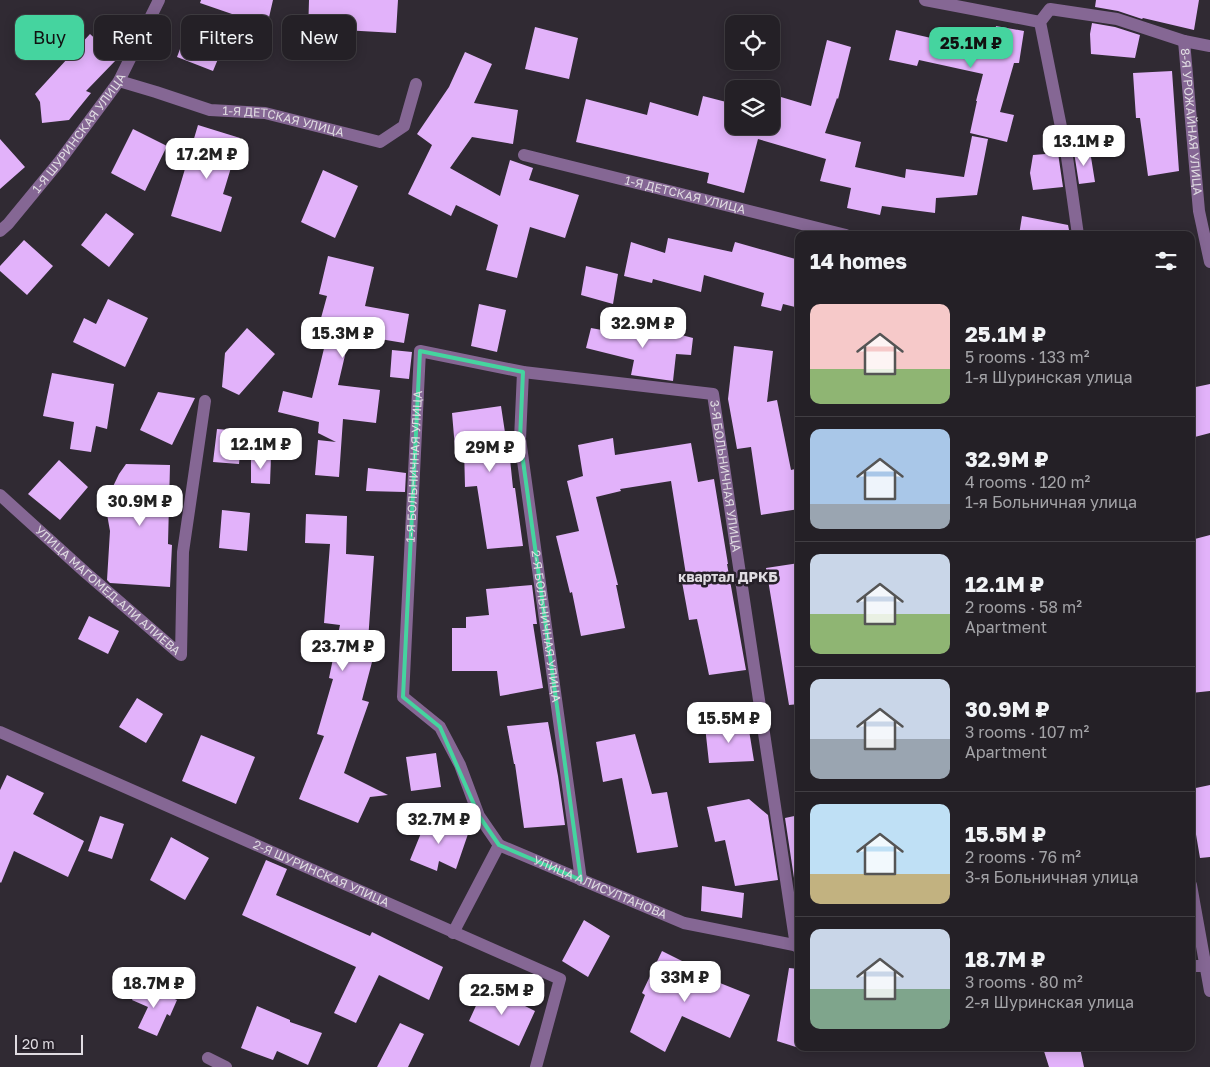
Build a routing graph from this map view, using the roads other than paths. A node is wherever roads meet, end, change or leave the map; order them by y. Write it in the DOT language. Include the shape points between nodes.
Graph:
graph roads {
  1 [pos="159,0"];
  2 [pos="925,0"];
  3 [pos="1040,22"];
  4 [pos="1184,41"];
  5 [pos="1210,46"];
  6 [pos="118,81"];
  7 [pos="416,84"];
  8 [pos="524,155"];
  9 [pos="0,231"];
  10 [pos="830,231"];
  11 [pos="1077,231"];
  12 [pos="1210,262"];
  13 [pos="523,372"];
  14 [pos="712,394"];
  15 [pos="205,401"];
  16 [pos="0,495"];
  17 [pos="0,732"];
  18 [pos="499,845"];
  19 [pos="581,880"];
  20 [pos="1195,907"];
  21 [pos="453,933"];
  22 [pos="795,933"];
  23 [pos="795,946"];
  24 [pos="1195,966"];
  25 [pos="1206,966"];
  26 [pos="1210,991"];
  27 [pos="208,1058"];
  28 [pos="226,1067"];
  29 [pos="536,1067"];
  1 -- 6 [label="street, 1-Я ШУРИНСКАЯ УЛИЦА"];
  2 -- 3 [label="street"];
  3 -- 4 [label="street" via="1050,9 1117,20"];
  3 -- 11 [label="street" via="1067,157"];
  4 -- 5 [label="street"];
  4 -- 12 [label="street, 8-Я УРОЖАЙНАЯ УЛИЦА" via="1199,211"];
  6 -- 7 [label="street, 1-Я ДЕТСКАЯ УЛИЦА" via="210,110 265,113 380,142 404,126"];
  6 -- 9 [label="street, 1-Я ШУРИНСКАЯ УЛИЦА" via="59,162"];
  8 -- 10 [label="street, 1-Я ДЕТСКАЯ УЛИЦА"];
  13 -- 14 [label="street, 1-Я БОЛЬНИЧНАЯ УЛИЦА"];
  13 -- 18 [label="street, 1-Я БОЛЬНИЧНАЯ УЛИЦА" via="420,351 402,697 440,728 460,765 479,816"];
  13 -- 19 [label="street, 2-Я БОЛЬНИЧНАЯ УЛИЦА" via="520,439"];
  14 -- 22 [label="street, 3-Я БОЛЬНИЧНАЯ УЛИЦА"];
  15 -- 16 [label="street, УЛИЦА МАГОМЕД-АЛИ АЛИЕВА" via="183,552 181,655"];
  17 -- 21 [label="street, 2-Я ШУРИНСКАЯ УЛИЦА"];
  18 -- 19 [label="street, УЛИЦА АЛИСУЛТАНОВА"];
  18 -- 21 [label="street"];
  19 -- 23 [label="street, УЛИЦА АЛИСУЛТАНОВА" via="684,923"];
  20 -- 25 [label="street"];
  21 -- 29 [label="street, 2-Я ШУРИНСКАЯ УЛИЦА" via="560,979"];
  24 -- 25 [label="street"];
  25 -- 26 [label="street"];
  27 -- 28 [label="street"];
}
